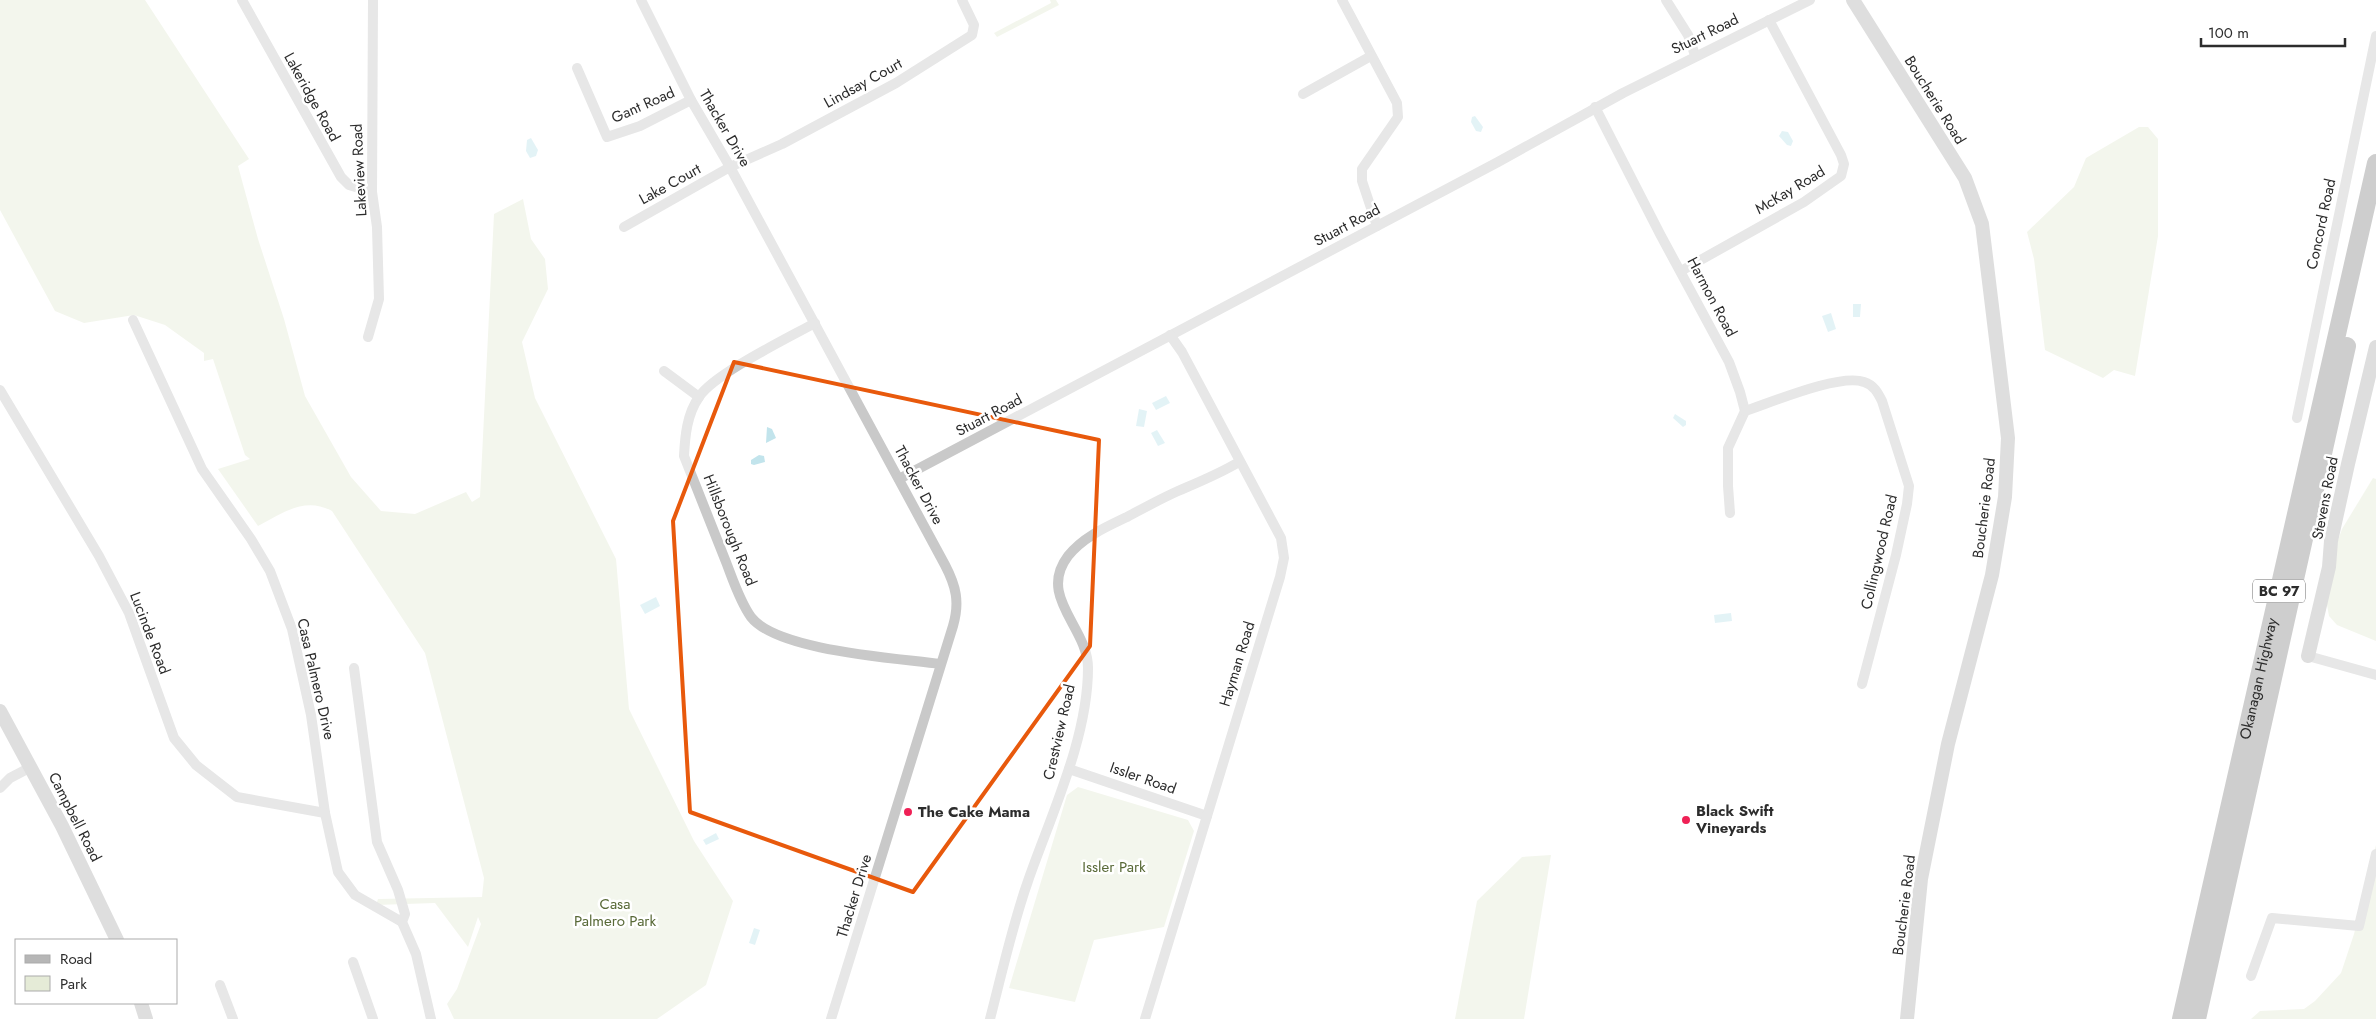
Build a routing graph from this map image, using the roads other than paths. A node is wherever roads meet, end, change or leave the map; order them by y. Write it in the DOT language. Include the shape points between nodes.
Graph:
graph roads {
  1 [pos="242,0"];
  2 [pos="373,0"];
  3 [pos="641,0"];
  4 [pos="962,0"];
  5 [pos="1342,0"];
  6 [pos="1666,0"];
  7 [pos="1810,0"];
  8 [pos="1853,0"];
  9 [pos="1768,20"];
  10 [pos="2376,36"];
  11 [pos="1695,55"];
  12 [pos="1371,56"];
  13 [pos="577,68"];
  14 [pos="1303,94"];
  15 [pos="691,100"];
  16 [pos="1595,107"];
  17 [pos="2376,163"];
  18 [pos="730,166"];
  19 [pos="372,192"];
  20 [pos="2376,215"];
  21 [pos="1377,226"];
  22 [pos="624,227"];
  23 [pos="1681,271"];
  24 [pos="133,320"];
  25 [pos="815,323"];
  26 [pos="1170,335"];
  27 [pos="368,337"];
  28 [pos="2376,347"];
  29 [pos="664,371"];
  30 [pos="0,390"];
  31 [pos="699,397"];
  32 [pos="1744,411"];
  33 [pos="2297,418"];
  34 [pos="1239,462"];
  35 [pos="899,479"];
  36 [pos="1730,513"];
  37 [pos="2308,656"];
  38 [pos="940,664"];
  39 [pos="354,668"];
  40 [pos="2376,675"];
  41 [pos="1862,684"];
  42 [pos="0,711"];
  43 [pos="31,767"];
  44 [pos="1069,769"];
  45 [pos="0,788"];
  46 [pos="326,813"];
  47 [pos="1207,816"];
  48 [pos="2376,854"];
  49 [pos="402,922"];
  50 [pos="117,939"];
  51 [pos="353,962"];
  52 [pos="2251,976"];
  53 [pos="220,985"];
  54 [pos="141,1004"];
  55 [pos="146,1019"];
  56 [pos="233,1019"];
  57 [pos="374,1019"];
  58 [pos="431,1019"];
  59 [pos="831,1019"];
  60 [pos="990,1019"];
  61 [pos="1145,1019"];
  62 [pos="1907,1019"];
  63 [pos="2181,1019"];
  64 [pos="2197,1019"];
  1 -- 19 [label="street, Lakeridge Road" via="341,177 349,186"];
  2 -- 19 [label="street, Lakeview Road"];
  3 -- 15 [label="street, Thacker Drive"];
  4 -- 18 [label="street, Lindsay Court" via="974,25 972,35 896,83 750,160"];
  5 -- 12 [label="street"];
  6 -- 11 [label="street" via="1688,35"];
  7 -- 9 [label="street, Stuart Road"];
  8 -- 62 [label="main road, Boucherie Road" via="1966,178 1982,224 2008,438 2005,497 1992,575 1948,744 1921,879"];
  9 -- 11 [label="street, Stuart Road"];
  9 -- 23 [label="street, McKay Road" via="1841,155 1844,164 1841,176 1804,202"];
  10 -- 33 [label="street, Concord Road"];
  11 -- 16 [label="street, Stuart Road"];
  12 -- 14 [label="street"];
  12 -- 21 [label="street" via="1397,103 1398,117 1362,169 1362,181"];
  13 -- 15 [label="street, Gant Road" via="607,136 640,126"];
  15 -- 18 [label="street, Thacker Drive"];
  16 -- 21 [label="street, Stuart Road"];
  16 -- 23 [label="street, Harmon Road"];
  17 -- 63 [label="highway, Okanagan Highway / BC 97"];
  18 -- 22 [label="street, Lake Court"];
  18 -- 25 [label="street, Thacker Drive"];
  19 -- 27 [label="street, Lakeview Road" via="377,226 379,299"];
  20 -- 64 [label="highway, Okanagan Highway / BC 97" via="2251,788"];
  21 -- 26 [label="street, Stuart Road"];
  23 -- 32 [label="street, Harmon Road" via="1730,362"];
  24 -- 46 [label="street, Casa Palmero Drive" via="202,469 270,571 292,629 311,715"];
  25 -- 31 [label="street, Hillsborough Road" via="712,382"];
  25 -- 35 [label="street, Thacker Drive"];
  26 -- 34 [label="street, Hayman Road"];
  26 -- 35 [label="street, Stuart Road"];
  28 -- 37 [label="main road, Stevens Road"];
  29 -- 31 [label="street"];
  30 -- 46 [label="street, Lucinde Road" via="130,613 174,738 196,765 237,797"];
  31 -- 38 [label="street, Hillsborough Road" via="685,434 684,456 751,618 770,633 790,640"];
  32 -- 36 [label="street" via="1728,448"];
  32 -- 41 [label="street, Collingwood Road" via="1833,382 1863,382 1877,390 1882,401 1909,486"];
  34 -- 44 [label="street, Crestview Road" via="1082,542 1058,574 1060,602 1083,643 1088,667 1085,701"];
  34 -- 47 [label="street, Hayman Road" via="1281,538 1284,558"];
  35 -- 38 [label="street, Thacker Drive" via="955,585 958,608"];
  37 -- 40 [label="street"];
  38 -- 59 [label="street, Thacker Drive"];
  39 -- 49 [label="street" via="377,842 398,890 405,914"];
  42 -- 43 [label="main road, Campbell Road"];
  43 -- 45 [label="street" via="10,778"];
  43 -- 50 [label="main road, Campbell Road"];
  44 -- 47 [label="street, Issler Road"];
  44 -- 60 [label="street, Crestview Road" via="1023,896"];
  46 -- 49 [label="street, Casa Palmero Drive" via="338,872 355,896"];
  47 -- 61 [label="street, Hayman Road"];
  48 -- 52 [label="street" via="2359,926 2272,918"];
  49 -- 58 [label="street" via="416,954"];
  51 -- 57 [label="street"];
  53 -- 56 [label="street"];
  54 -- 55 [label="main road"];
}
